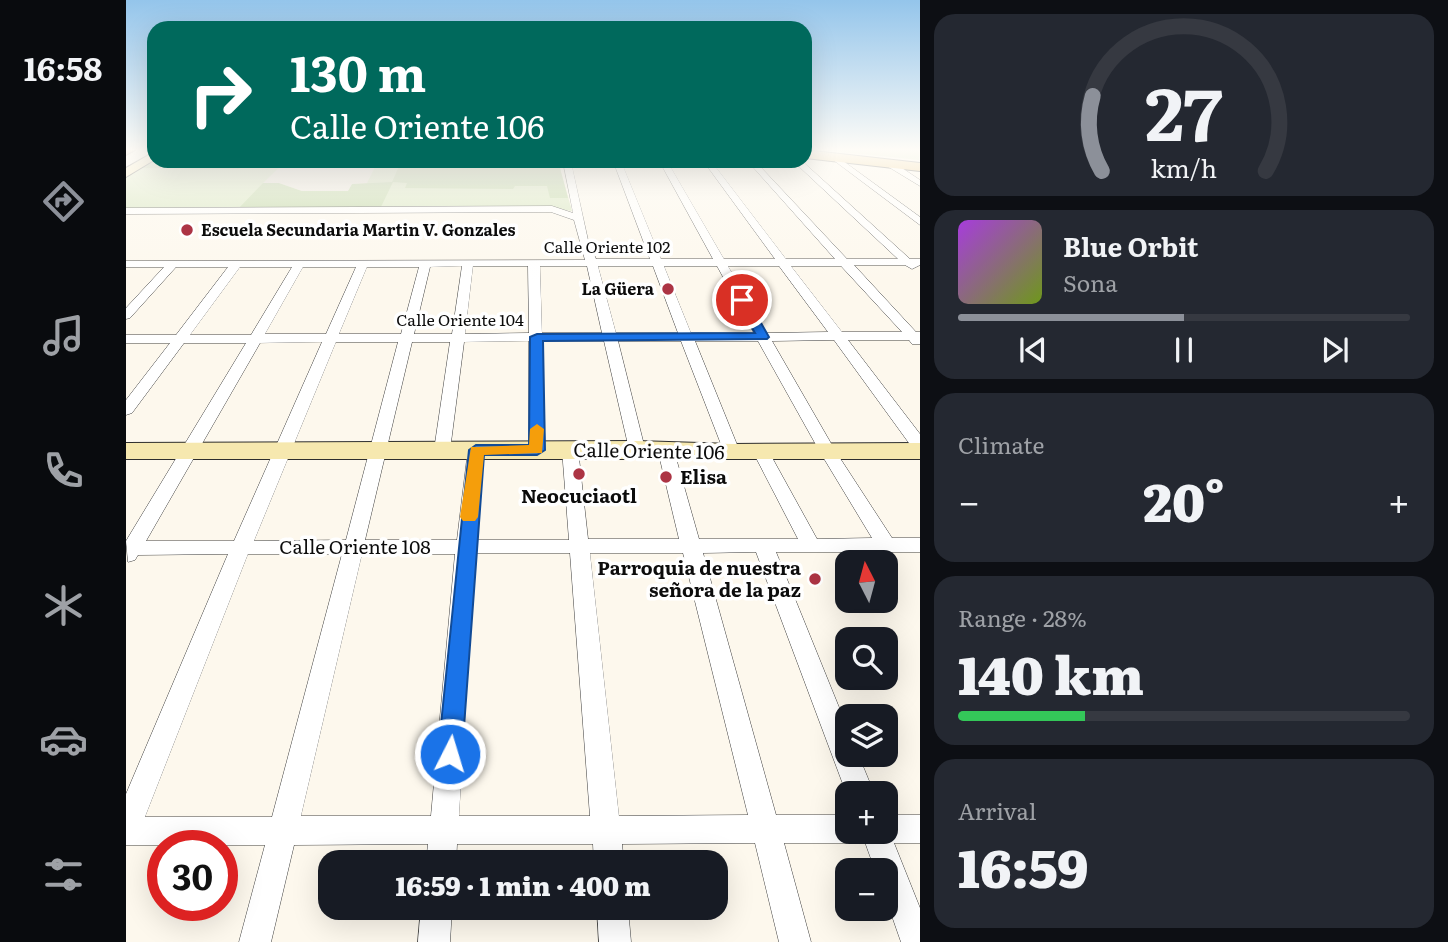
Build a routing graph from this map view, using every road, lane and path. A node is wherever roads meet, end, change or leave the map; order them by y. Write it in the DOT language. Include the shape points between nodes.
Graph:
graph roads {
  1 [pos="574,194"];
  2 [pos="630,194"];
  3 [pos="682,194"];
  4 [pos="731,194"];
  5 [pos="781,194"];
  6 [pos="835,194"];
  7 [pos="883,194"];
  8 [pos="126,211"];
  9 [pos="578,218"];
  10 [pos="919,222"];
  11 [pos="914,262"];
  12 [pos="237,263"];
  13 [pos="300,263"];
  14 [pos="363,263"];
  15 [pos="425,263"];
  16 [pos="468,263"];
  17 [pos="534,263"];
  18 [pos="592,263"];
  19 [pos="658,263"];
  20 [pos="721,263"];
  21 [pos="782,263"];
  22 [pos="844,263"];
  23 [pos="126,264"];
  24 [pos="174,264"];
  25 [pos="919,273"];
  26 [pos="126,315"];
  27 [pos="838,336"];
  28 [pos="406,337"];
  29 [pos="537,337"];
  30 [pos="611,337"];
  31 [pos="687,337"];
  32 [pos="763,337"];
  33 [pos="331,338"];
  34 [pos="457,338"];
  35 [pos="126,339"];
  36 [pos="180,339"];
  37 [pos="254,339"];
  38 [pos="917,339"];
  39 [pos="126,410"];
  40 [pos="570,449"];
  41 [pos="637,449"];
  42 [pos="919,449"];
  43 [pos="283,450"];
  44 [pos="380,450"];
  45 [pos="442,450"];
  46 [pos="476,450"];
  47 [pos="537,450"];
  48 [pos="126,451"];
  49 [pos="188,451"];
  50 [pos="666,451"];
  51 [pos="732,452"];
  52 [pos="761,452"];
  53 [pos="828,452"];
  54 [pos="580,545"];
  55 [pos="763,545"];
  56 [pos="811,545"];
  57 [pos="886,545"];
  58 [pos="919,545"];
  59 [pos="466,546"];
  60 [pos="692,546"];
  61 [pos="242,547"];
  62 [pos="356,547"];
  63 [pos="128,551"];
  64 [pos="855,781"];
  65 [pos="765,829"];
  66 [pos="835,829"];
  67 [pos="898,829"];
  68 [pos="919,829"];
  69 [pos="126,830"];
  70 [pos="284,831"];
  71 [pos="606,831"];
  72 [pos="444,832"];
  73 [pos="880,844"];
  74 [pos="442,850"];
  75 [pos="608,850"];
  76 [pos="436,920"];
  77 [pos="613,920"];
  78 [pos="255,942"];
  79 [pos="434,942"];
  80 [pos="615,942"];
  81 [pos="795,942"];
  82 [pos="917,942"];
  1 -- 9 [label="street"];
  2 -- 19 [label="street"];
  3 -- 20 [label="street"];
  4 -- 21 [label="street"];
  5 -- 22 [label="street"];
  6 -- 11 [label="street"];
  7 -- 10 [label="street"];
  8 -- 9 [label="street" via="552,209"];
  9 -- 18 [label="street"];
  11 -- 22 [label="street, Calle Oriente 102"];
  11 -- 25 [label="street"];
  12 -- 13 [label="street, Calle Oriente 102"];
  12 -- 24 [label="street, Calle Oriente 102"];
  12 -- 36 [label="street"];
  13 -- 14 [label="street, Calle Oriente 102"];
  13 -- 37 [label="street"];
  14 -- 15 [label="street, Calle Oriente 102"];
  14 -- 33 [label="street"];
  15 -- 16 [label="street, Calle Oriente 102"];
  15 -- 28 [label="street"];
  16 -- 17 [label="street, Calle Oriente 102"];
  16 -- 34 [label="street"];
  17 -- 18 [label="street, Calle Oriente 102"];
  17 -- 29 [label="street"];
  18 -- 19 [label="street, Calle Oriente 102"];
  18 -- 30 [label="street"];
  19 -- 20 [label="street, Calle Oriente 102"];
  19 -- 31 [label="street"];
  20 -- 21 [label="street, Calle Oriente 102"];
  20 -- 32 [label="street"];
  21 -- 22 [label="street, Calle Oriente 102"];
  21 -- 27 [label="street"];
  22 -- 38 [label="street"];
  23 -- 24 [label="street, Calle Oriente 102"];
  24 -- 26 [label="street"];
  27 -- 32 [label="street, Calle Oriente 104"];
  27 -- 38 [label="street, Calle Oriente 104"];
  27 -- 42 [label="street"];
  28 -- 33 [label="street, Calle Oriente 104"];
  28 -- 34 [label="street, Calle Oriente 104"];
  28 -- 44 [label="street"];
  29 -- 30 [label="street, Calle Oriente 104"];
  29 -- 34 [label="street, Calle Oriente 104"];
  29 -- 47 [label="street"];
  30 -- 31 [label="street, Calle Oriente 104"];
  30 -- 41 [label="street"];
  31 -- 32 [label="street, Calle Oriente 104"];
  31 -- 51 [label="street"];
  32 -- 53 [label="street"];
  33 -- 37 [label="street, Calle Oriente 104"];
  33 -- 43 [label="street"];
  34 -- 45 [label="street"];
  35 -- 36 [label="street, Calle Oriente 104"];
  36 -- 37 [label="street, Calle Oriente 104"];
  36 -- 39 [label="street"];
  37 -- 49 [label="street"];
  40 -- 41 [label="street, Calle Oriente 106"];
  40 -- 47 [label="street, Calle Oriente 106"];
  40 -- 54 [label="street"];
  41 -- 50 [label="street, Calle Oriente 106"];
  42 -- 53 [label="street, Calle Oriente 106"];
  43 -- 44 [label="street, Calle Oriente 106"];
  43 -- 49 [label="street, Calle Oriente 106"];
  43 -- 61 [label="street"];
  44 -- 45 [label="street, Calle Oriente 106"];
  44 -- 62 [label="street"];
  45 -- 46 [label="street, Calle Oriente 106"];
  46 -- 47 [label="street, Calle Oriente 106"];
  46 -- 59 [label="street"];
  48 -- 49 [label="street, Calle Oriente 106"];
  49 -- 63 [label="street"];
  50 -- 51 [label="street, Calle Oriente 106"];
  50 -- 60 [label="street"];
  51 -- 52 [label="street, Calle Oriente 106"];
  52 -- 53 [label="street, Calle Oriente 106"];
  52 -- 56 [label="street"];
  53 -- 57 [label="street"];
  54 -- 59 [label="street, Calle Oriente 108"];
  54 -- 60 [label="street, Calle Oriente 108"];
  54 -- 71 [label="street"];
  55 -- 56 [label="street, Calle Oriente 108"];
  55 -- 60 [label="street, Calle Oriente 108"];
  55 -- 64 [label="street"];
  56 -- 57 [label="street, Calle Oriente 108"];
  57 -- 58 [label="street, Calle Oriente 108"];
  59 -- 62 [label="street, Calle Oriente 108"];
  59 -- 72 [label="street"];
  60 -- 65 [label="street"];
  61 -- 62 [label="street, Calle Oriente 108"];
  61 -- 63 [label="street, Calle Oriente 108"];
  61 -- 69 [label="street"];
  62 -- 70 [label="street"];
  65 -- 66 [label="street"];
  65 -- 71 [label="street"];
  65 -- 81 [label="street"];
  67 -- 68 [label="street"];
  69 -- 70 [label="street"];
  70 -- 72 [label="street"];
  70 -- 78 [label="street"];
  71 -- 72 [label="street"];
  71 -- 75 [label="street"];
  72 -- 74 [label="street"];
  73 -- 82 [label="street"];
  76 -- 79 [label="street"];
  77 -- 80 [label="street"];
}
